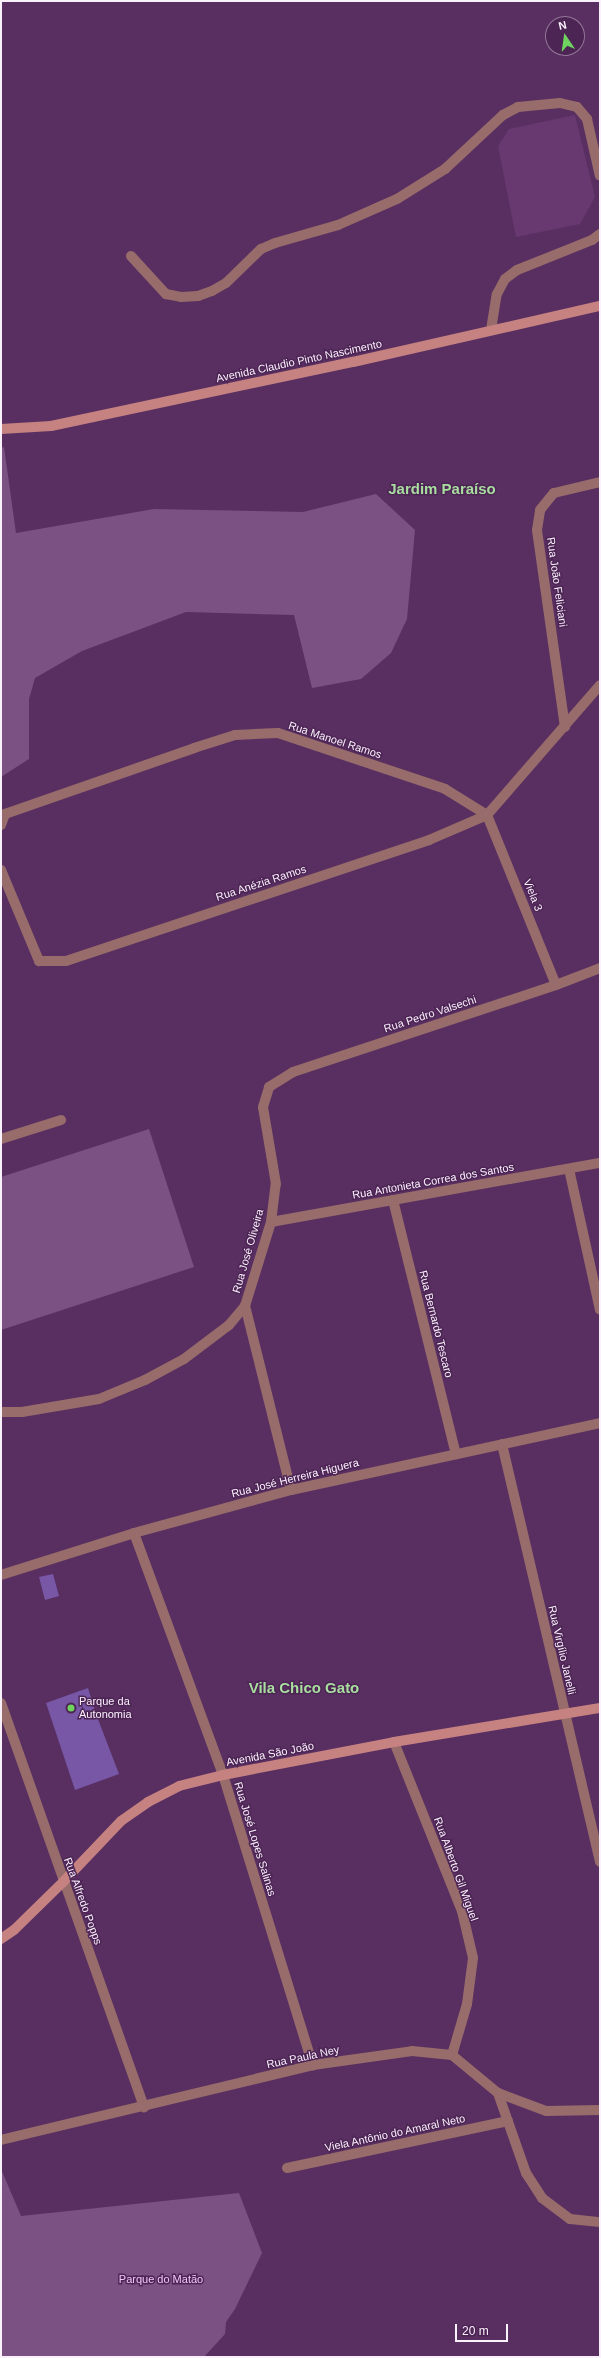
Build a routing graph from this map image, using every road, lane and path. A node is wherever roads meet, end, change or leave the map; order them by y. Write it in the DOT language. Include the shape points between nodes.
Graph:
graph roads {
  1 [pos="600,176"];
  2 [pos="600,234"];
  3 [pos="131,256"];
  4 [pos="600,306"];
  5 [pos="491,330"];
  6 [pos="1,429"];
  7 [pos="600,482"];
  8 [pos="600,684"];
  9 [pos="565,727"];
  10 [pos="487,815"];
  11 [pos="1,826"];
  12 [pos="1,870"];
  13 [pos="600,968"];
  14 [pos="556,985"];
  15 [pos="269,1087"];
  16 [pos="61,1120"];
  17 [pos="1,1139"];
  18 [pos="600,1163"];
  19 [pos="569,1169"];
  20 [pos="392,1200"];
  21 [pos="270,1222"];
  22 [pos="245,1306"];
  23 [pos="600,1310"];
  24 [pos="1,1412"];
  25 [pos="600,1423"];
  26 [pos="502,1444"];
  27 [pos="456,1454"];
  28 [pos="291,1490"];
  29 [pos="134,1533"];
  30 [pos="1,1574"];
  31 [pos="1,1703"];
  32 [pos="600,1708"];
  33 [pos="565,1714"];
  34 [pos="394,1742"];
  35 [pos="223,1775"];
  36 [pos="600,1862"];
  37 [pos="63,1882"];
  38 [pos="1,1939"];
  39 [pos="452,2055"];
  40 [pos="313,2065"];
  41 [pos="498,2093"];
  42 [pos="144,2107"];
  43 [pos="600,2110"];
  44 [pos="508,2121"];
  45 [pos="1,2140"];
  46 [pos="287,2168"];
  47 [pos="600,2222"];
  1 -- 3 [label="street" via="587,120 577,107 560,103 518,107 504,115 445,170 397,199 338,225 261,249 226,283 212,291 198,296 181,297 166,294"];
  2 -- 5 [label="street" via="592,240 517,270 505,279 497,294"];
  4 -- 5 [label="main road, Avenida Claudio Pinto Nascimento"];
  5 -- 6 [label="main road, Avenida Claudio Pinto Nascimento" via="51,426"];
  7 -- 9 [label="street, Rua João Feliciani" via="554,493 540,510 537,530"];
  8 -- 9 [label="street"];
  9 -- 10 [label="street"];
  10 -- 11 [label="street, Rua Manoel Ramos" via="445,789 278,734 235,735 5,814"];
  10 -- 12 [label="street, Rua Anézia Ramos" via="429,840 66,961 39,961"];
  10 -- 14 [label="street, Viela 3"];
  13 -- 14 [label="street, Rua Pedro Valsechi"];
  14 -- 15 [label="street, Rua Pedro Valsechi" via="293,1072"];
  15 -- 21 [label="street, Rua José Oliveira" via="263,1107 276,1184"];
  16 -- 17 [label="street"];
  18 -- 19 [label="street, Rua Antonieta Correa dos Santos"];
  19 -- 20 [label="street, Rua Antonieta Correa dos Santos"];
  19 -- 23 [label="street"];
  20 -- 21 [label="street, Rua Antonieta Correa dos Santos"];
  20 -- 27 [label="street, Rua Bernardo Tescaro"];
  21 -- 22 [label="street, Rua José Oliveira"];
  22 -- 24 [label="street" via="229,1325 184,1359 145,1380 99,1399 22,1412"];
  22 -- 28 [label="street, Rua José Oliveira"];
  25 -- 26 [label="street, Rua José Herreira Higuera"];
  26 -- 27 [label="street, Rua José Herreira Higuera"];
  26 -- 33 [label="street, Rua Virgílio Janelli"];
  27 -- 28 [label="street, Rua José Herreira Higuera"];
  28 -- 29 [label="street, Rua José Herreira Higuera"];
  29 -- 30 [label="street, Rua José Herreira Higuera"];
  29 -- 35 [label="street, Rua José Lopes Salinas"];
  31 -- 37 [label="street, Rua Alfredo Popps"];
  32 -- 33 [label="main road, Avenida São João"];
  33 -- 34 [label="main road, Avenida São João"];
  33 -- 36 [label="street, Rua Virgílio Janelli"];
  34 -- 35 [label="main road, Avenida São João"];
  34 -- 39 [label="street, Rua Alberto Gil Miguel" via="462,1911 473,1958 467,2004"];
  35 -- 37 [label="main road, Avenida São João" via="180,1786 148,1802 121,1821"];
  35 -- 40 [label="street, Rua José Lopes Salinas"];
  37 -- 38 [label="main road, Avenida São João" via="14,1930"];
  37 -- 42 [label="street, Rua Alfredo Popps"];
  39 -- 40 [label="street, Rua Paula Ney" via="412,2050"];
  39 -- 41 [label="street"];
  40 -- 42 [label="street, Rua Paula Ney"];
  41 -- 43 [label="street" via="546,2111"];
  41 -- 44 [label="street"];
  42 -- 45 [label="street, Rua Paula Ney"];
  44 -- 46 [label="street, Viela Antônio do Amaral Neto"];
  44 -- 47 [label="street" via="526,2173 542,2198 570,2219"];
}
